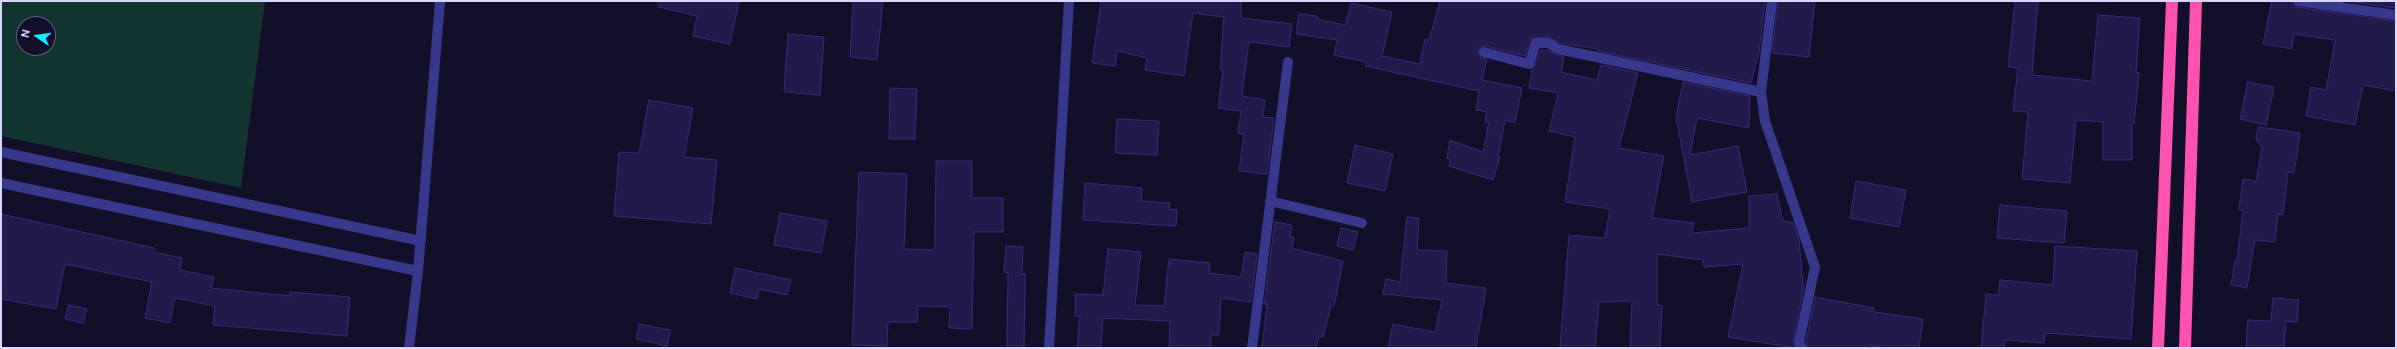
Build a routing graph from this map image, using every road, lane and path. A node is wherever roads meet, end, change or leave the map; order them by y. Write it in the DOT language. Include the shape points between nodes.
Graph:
graph roads {
  1 [pos="440,1"];
  2 [pos="1069,1"];
  3 [pos="1772,1"];
  4 [pos="2172,1"];
  5 [pos="2196,1"];
  6 [pos="2298,1"];
  7 [pos="2396,15"];
  8 [pos="1484,52"];
  9 [pos="1288,62"];
  10 [pos="1761,92"];
  11 [pos="1,152"];
  12 [pos="1,183"];
  13 [pos="1270,201"];
  14 [pos="1362,223"];
  15 [pos="421,241"];
  16 [pos="418,272"];
  17 [pos="409,348"];
  18 [pos="1049,348"];
  19 [pos="1252,348"];
  20 [pos="1802,348"];
  21 [pos="2158,348"];
  22 [pos="2186,348"];
  1 -- 15 [label="street"];
  2 -- 18 [label="street"];
  3 -- 10 [label="street"];
  4 -- 21 [label="highway"];
  5 -- 22 [label="highway"];
  6 -- 7 [label="street"];
  8 -- 10 [label="street" via="1529,64 1536,43 1548,44 1558,49"];
  9 -- 13 [label="street"];
  10 -- 20 [label="street" via="1765,121 1815,267 1799,342"];
  11 -- 15 [label="street"];
  12 -- 16 [label="street"];
  13 -- 14 [label="street"];
  13 -- 19 [label="street"];
  15 -- 16 [label="street"];
  16 -- 17 [label="street"];
}
